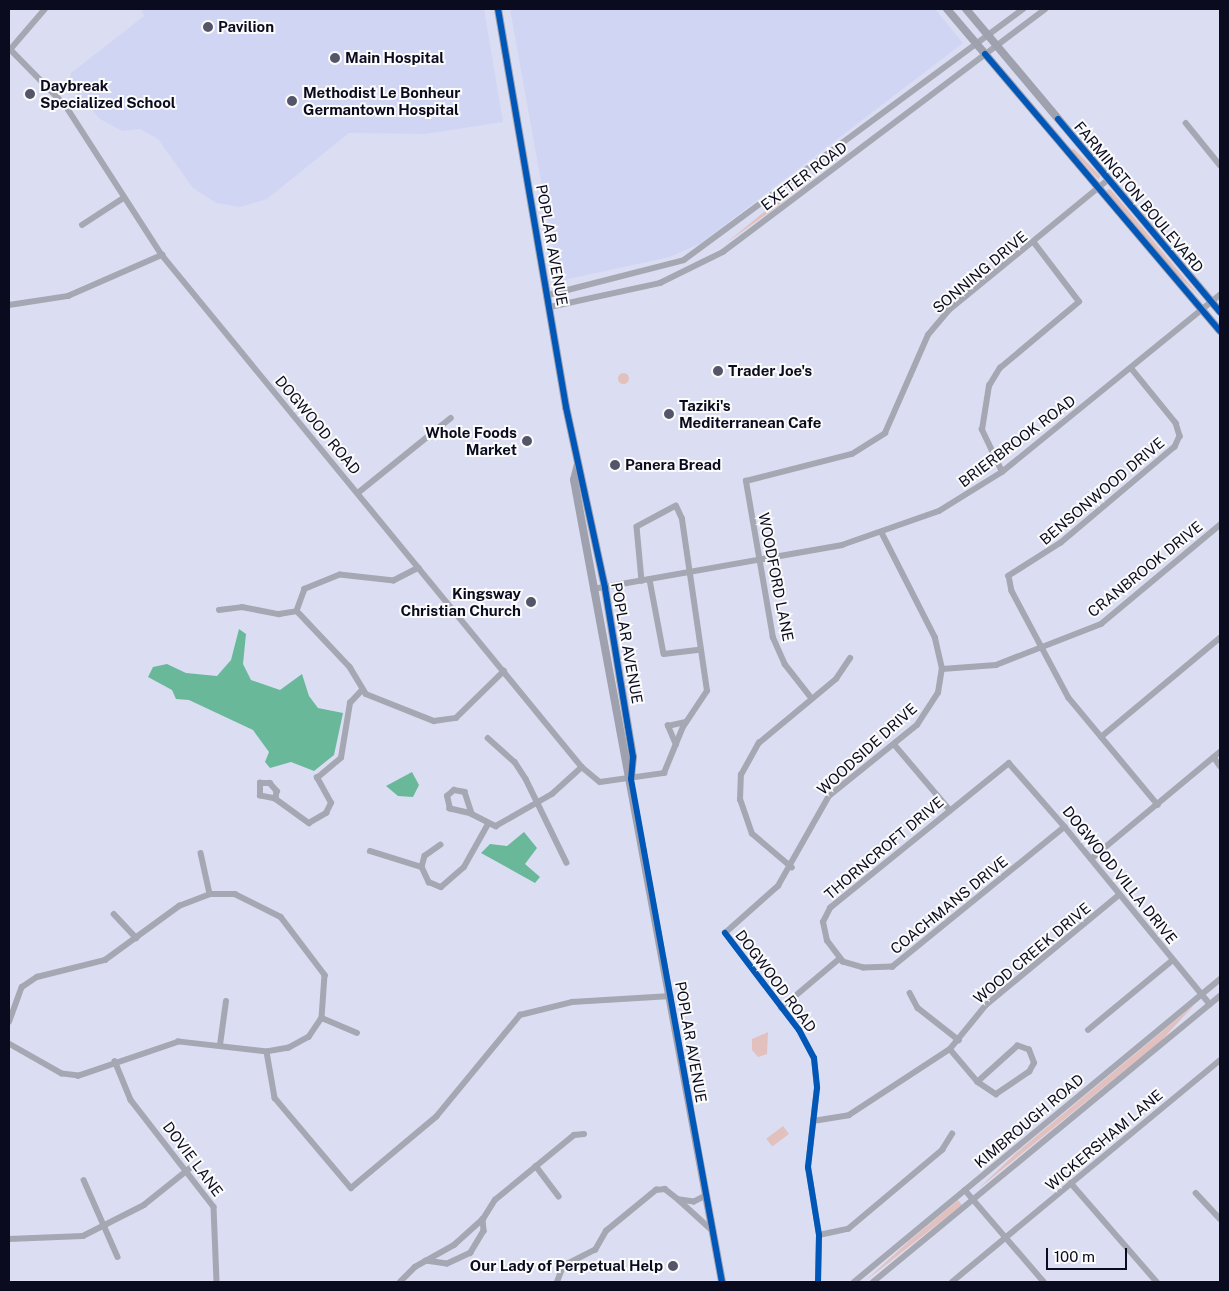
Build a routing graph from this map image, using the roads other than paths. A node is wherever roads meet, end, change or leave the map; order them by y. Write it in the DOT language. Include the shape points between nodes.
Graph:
graph roads {
  1 [pos="45,9"];
  2 [pos="498,9"];
  3 [pos="947,9"];
  4 [pos="966,9"];
  5 [pos="1023,9"];
  6 [pos="1045,9"];
  7 [pos="988,35"];
  8 [pos="976,44"];
  9 [pos="996,45"];
  10 [pos="10,51"];
  11 [pos="985,54"];
  12 [pos="1186,123"];
  13 [pos="1220,165"];
  14 [pos="1108,180"];
  15 [pos="1098,188"];
  16 [pos="122,199"];
  17 [pos="82,226"];
  18 [pos="1034,243"];
  19 [pos="162,255"];
  20 [pos="548,295"];
  21 [pos="1220,295"];
  22 [pos="1212,302"];
  23 [pos="9,305"];
  24 [pos="550,307"];
  25 [pos="1202,310"];
  26 [pos="1220,312"];
  27 [pos="1220,331"];
  28 [pos="1132,369"];
  29 [pos="451,418"];
  30 [pos="578,464"];
  31 [pos="1002,472"];
  32 [pos="746,480"];
  33 [pos="358,493"];
  34 [pos="1220,524"];
  35 [pos="882,534"];
  36 [pos="758,560"];
  37 [pos="419,568"];
  38 [pos="687,573"];
  39 [pos="650,580"];
  40 [pos="642,581"];
  41 [pos="605,588"];
  42 [pos="593,589"];
  43 [pos="219,610"];
  44 [pos="297,612"];
  45 [pos="1220,638"];
  46 [pos="1043,648"];
  47 [pos="699,650"];
  48 [pos="850,658"];
  49 [pos="942,669"];
  50 [pos="504,671"];
  51 [pos="362,690"];
  52 [pos="812,698"];
  53 [pos="686,722"];
  54 [pos="1100,736"];
  55 [pos="488,738"];
  56 [pos="676,744"];
  57 [pos="894,744"];
  58 [pos="1220,752"];
  59 [pos="1214,757"];
  60 [pos="1009,762"];
  61 [pos="1220,766"];
  62 [pos="582,767"];
  63 [pos="631,778"];
  64 [pos="276,799"];
  65 [pos="538,801"];
  66 [pos="1158,805"];
  67 [pos="950,810"];
  68 [pos="472,814"];
  69 [pos="488,824"];
  70 [pos="1065,827"];
  71 [pos="441,844"];
  72 [pos="370,851"];
  73 [pos="201,853"];
  74 [pos="1091,858"];
  75 [pos="567,863"];
  76 [pos="422,867"];
  77 [pos="792,868"];
  78 [pos="210,894"];
  79 [pos="1119,895"];
  80 [pos="114,914"];
  81 [pos="724,933"];
  82 [pos="136,938"];
  83 [pos="838,960"];
  84 [pos="1173,960"];
  85 [pos="1220,979"];
  86 [pos="910,993"];
  87 [pos="1202,994"];
  88 [pos="670,996"];
  89 [pos="1220,996"];
  90 [pos="226,1001"];
  91 [pos="1210,1004"];
  92 [pos="781,1008"];
  93 [pos="322,1018"];
  94 [pos="9,1022"];
  95 [pos="1088,1030"];
  96 [pos="357,1033"];
  97 [pos="959,1040"];
  98 [pos="9,1044"];
  99 [pos="220,1046"];
  100 [pos="950,1049"];
  101 [pos="268,1052"];
  102 [pos="1220,1060"];
  103 [pos="115,1061"];
  104 [pos="978,1082"];
  105 [pos="813,1121"];
  106 [pos="584,1134"];
  107 [pos="952,1134"];
  108 [pos="536,1166"];
  109 [pos="189,1170"];
  110 [pos="84,1180"];
  111 [pos="1071,1183"];
  112 [pos="965,1190"];
  113 [pos="1196,1193"];
  114 [pos="559,1196"];
  115 [pos="706,1196"];
  116 [pos="679,1200"];
  117 [pos="973,1200"];
  118 [pos="484,1219"];
  119 [pos="1220,1219"];
  120 [pos="105,1224"];
  121 [pos="712,1231"];
  122 [pos="819,1235"];
  123 [pos="9,1239"];
  124 [pos="1005,1239"];
  125 [pos="118,1257"];
  126 [pos="426,1261"];
  127 [pos="217,1282"];
  128 [pos="400,1282"];
  129 [pos="557,1282"];
  130 [pos="722,1282"];
  131 [pos="818,1282"];
  132 [pos="854,1282"];
  133 [pos="874,1282"];
  134 [pos="952,1282"];
  135 [pos="1044,1282"];
  136 [pos="1157,1282"];
  1 -- 10 [label="street"];
  2 -- 20 [label="main road, POPLAR AVENUE"];
  3 -- 8 [label="main road, FARMINGTON BOULEVARD"];
  4 -- 7 [label="main road, FARMINGTON BOULEVARD"];
  5 -- 7 [label="street, EXETER ROAD"];
  6 -- 9 [label="street, EXETER ROAD"];
  7 -- 8 [label="street, EXETER ROAD"];
  7 -- 9 [label="main road, FARMINGTON BOULEVARD"];
  8 -- 11 [label="main road, FARMINGTON BOULEVARD"];
  8 -- 20 [label="street, EXETER ROAD" via="684,260"];
  9 -- 11 [label="street, EXETER ROAD"];
  9 -- 14 [label="main road, FARMINGTON BOULEVARD"];
  10 -- 16 [label="street, DOGWOOD ROAD" via="66,106"];
  11 -- 15 [label="main road, FARMINGTON BOULEVARD"];
  11 -- 24 [label="street, EXETER ROAD" via="723,252 660,283"];
  12 -- 13 [label="street"];
  14 -- 15 [label="street, SONNING DRIVE"];
  14 -- 22 [label="main road, FARMINGTON BOULEVARD"];
  15 -- 18 [label="street, SONNING DRIVE"];
  15 -- 25 [label="main road, FARMINGTON BOULEVARD"];
  16 -- 17 [label="street"];
  16 -- 19 [label="street, DOGWOOD ROAD"];
  18 -- 31 [label="street" via="1079,302 1000,368 989,386 982,430"];
  18 -- 32 [label="street, SONNING DRIVE" via="949,310 928,335 884,433 852,454"];
  19 -- 23 [label="street" via="68,296"];
  19 -- 33 [label="street, DOGWOOD ROAD"];
  20 -- 24 [label="main road, POPLAR AVENUE"];
  21 -- 22 [label="street, BRIERBROOK ROAD"];
  22 -- 25 [label="street, BRIERBROOK ROAD"];
  22 -- 26 [label="main road, FARMINGTON BOULEVARD"];
  24 -- 30 [label="main road, POPLAR AVENUE"];
  25 -- 27 [label="main road, FARMINGTON BOULEVARD"];
  25 -- 28 [label="street, BRIERBROOK ROAD"];
  28 -- 31 [label="street, BRIERBROOK ROAD"];
  28 -- 46 [label="street, BENSONWOOD DRIVE" via="1176,423 1180,436 1176,446 1061,543 1008,576"];
  29 -- 33 [label="street"];
  30 -- 41 [label="main road, POPLAR AVENUE"];
  30 -- 42 [label="main road, POPLAR AVENUE" via="574,480"];
  31 -- 35 [label="street, BRIERBROOK ROAD" via="943,508"];
  32 -- 36 [label="street, WOODFORD LANE"];
  33 -- 37 [label="street, DOGWOOD ROAD"];
  34 -- 46 [label="street, CRANBROOK DRIVE" via="1101,624"];
  35 -- 36 [label="street, BRIERBROOK ROAD"];
  35 -- 49 [label="street, WOODSIDE DRIVE" via="935,638"];
  36 -- 38 [label="street, BRIERBROOK ROAD"];
  36 -- 52 [label="street, WOODFORD LANE" via="776,647"];
  37 -- 44 [label="street" via="394,581 340,575 305,589"];
  37 -- 50 [label="street, DOGWOOD ROAD"];
  38 -- 39 [label="street, BRIERBROOK ROAD"];
  38 -- 40 [label="street" via="682,519 676,506 637,527"];
  38 -- 47 [label="street"];
  39 -- 40 [label="street, BRIERBROOK ROAD"];
  39 -- 47 [label="street" via="664,654"];
  40 -- 41 [label="street, BRIERBROOK ROAD"];
  41 -- 42 [label="street, BRIERBROOK ROAD"];
  41 -- 63 [label="main road, POPLAR AVENUE" via="633,757"];
  42 -- 63 [label="main road, POPLAR AVENUE" via="623,760"];
  43 -- 44 [label="street" via="242,607 279,614"];
  44 -- 51 [label="street" via="350,667"];
  45 -- 54 [label="street"];
  46 -- 49 [label="street, CRANBROOK DRIVE" via="996,665"];
  46 -- 54 [label="street" via="1069,698"];
  47 -- 53 [label="street" via="707,691"];
  48 -- 52 [label="street" via="836,678"];
  49 -- 57 [label="street, WOODSIDE DRIVE" via="938,692 930,709"];
  50 -- 51 [label="street" via="456,718 434,721 406,708 378,702"];
  50 -- 62 [label="street, DOGWOOD ROAD"];
  51 -- 64 [label="street" via="350,703 341,758 317,778 331,803 326,813 309,823"];
  52 -- 77 [label="street" via="759,743 746,763 739,788 752,834"];
  53 -- 56 [label="street"];
  53 -- 56 [label="street" via="668,726"];
  54 -- 66 [label="street"];
  55 -- 65 [label="street" via="515,762"];
  56 -- 63 [label="street, DOGWOOD ROAD" via="664,773"];
  57 -- 67 [label="street"];
  57 -- 77 [label="street, WOODSIDE DRIVE" via="829,796 815,816"];
  58 -- 59 [label="street"];
  59 -- 61 [label="street"];
  59 -- 66 [label="street"];
  60 -- 67 [label="street, THORNCROFT DRIVE"];
  60 -- 70 [label="street, DOGWOOD VILLA DRIVE"];
  62 -- 63 [label="street, DOGWOOD ROAD" via="600,782"];
  62 -- 65 [label="street"];
  63 -- 88 [label="main road, POPLAR AVENUE"];
  65 -- 69 [label="street" via="500,825"];
  65 -- 75 [label="street"];
  66 -- 74 [label="street"];
  67 -- 83 [label="street, THORNCROFT DRIVE" via="830,908 823,931"];
  68 -- 68 [label="street" via="465,792 454,790 447,796 450,809"];
  68 -- 69 [label="street"];
  69 -- 76 [label="street" via="450,882 435,886"];
  70 -- 74 [label="street, DOGWOOD VILLA DRIVE"];
  70 -- 83 [label="street, COACHMANS DRIVE" via="898,964 864,968"];
  71 -- 76 [label="street" via="425,856"];
  72 -- 76 [label="street"];
  73 -- 78 [label="street"];
  74 -- 79 [label="street, DOGWOOD VILLA DRIVE"];
  77 -- 81 [label="street, WOODSIDE DRIVE" via="778,886"];
  78 -- 82 [label="street" via="179,906"];
  78 -- 93 [label="street" via="235,894 281,917 325,975"];
  79 -- 84 [label="street, DOGWOOD VILLA DRIVE"];
  79 -- 97 [label="street, WOOD CREEK DRIVE" via="986,1005"];
  80 -- 82 [label="street"];
  81 -- 92 [label="street, DOGWOOD ROAD"];
  82 -- 94 [label="street" via="105,960 37,977 22,987"];
  83 -- 92 [label="street"];
  84 -- 87 [label="street, DOGWOOD VILLA DRIVE"];
  84 -- 95 [label="street"];
  85 -- 87 [label="street, KIMBROUGH ROAD"];
  86 -- 97 [label="street" via="918,1008"];
  87 -- 91 [label="street, DOGWOOD VILLA DRIVE"];
  87 -- 112 [label="street, KIMBROUGH ROAD"];
  88 -- 101 [label="street" via="572,1002 520,1015 436,1117 351,1188 275,1098"];
  88 -- 115 [label="main road, POPLAR AVENUE"];
  89 -- 91 [label="street, KIMBROUGH ROAD"];
  90 -- 99 [label="street"];
  91 -- 117 [label="street, KIMBROUGH ROAD"];
  92 -- 105 [label="street, DOGWOOD ROAD" via="805,1038 814,1058 817,1088"];
  93 -- 96 [label="street"];
  93 -- 101 [label="street" via="309,1037 290,1048"];
  97 -- 100 [label="street, WOOD CREEK DRIVE"];
  98 -- 103 [label="street" via="62,1074 80,1076"];
  99 -- 101 [label="street"];
  99 -- 103 [label="street" via="179,1042"];
  100 -- 104 [label="street"];
  100 -- 105 [label="street, WOOD CREEK DRIVE" via="849,1115"];
  102 -- 111 [label="street, WICKERSHAM LANE"];
  103 -- 109 [label="street, DOVIE LANE" via="131,1100"];
  104 -- 104 [label="street" via="1002,1094 1033,1067 1029,1050 1018,1046"];
  105 -- 122 [label="street, DOGWOOD ROAD" via="808,1167"];
  106 -- 108 [label="street" via="574,1135"];
  107 -- 122 [label="street" via="949,1143 848,1229"];
  108 -- 114 [label="street"];
  108 -- 118 [label="street" via="495,1200"];
  109 -- 120 [label="street" via="144,1205"];
  109 -- 127 [label="street, DOVIE LANE" via="214,1207"];
  110 -- 120 [label="street"];
  111 -- 124 [label="street, WICKERSHAM LANE"];
  111 -- 136 [label="street"];
  112 -- 117 [label="street"];
  112 -- 132 [label="street, KIMBROUGH ROAD"];
  113 -- 119 [label="street"];
  115 -- 116 [label="street" via="694,1202"];
  115 -- 121 [label="main road, POPLAR AVENUE"];
  116 -- 121 [label="street"];
  116 -- 129 [label="street" via="666,1190 656,1190 606,1231 595,1250 563,1266"];
  117 -- 124 [label="street"];
  117 -- 133 [label="street, KIMBROUGH ROAD"];
  118 -- 126 [label="street" via="454,1245"];
  118 -- 126 [label="street" via="484,1231 471,1253 447,1264"];
  120 -- 123 [label="street" via="83,1236"];
  120 -- 125 [label="street"];
  121 -- 130 [label="main road, POPLAR AVENUE"];
  122 -- 131 [label="street, DOGWOOD ROAD"];
  124 -- 134 [label="street, WICKERSHAM LANE"];
  124 -- 135 [label="street"];
  126 -- 128 [label="street"];
}
